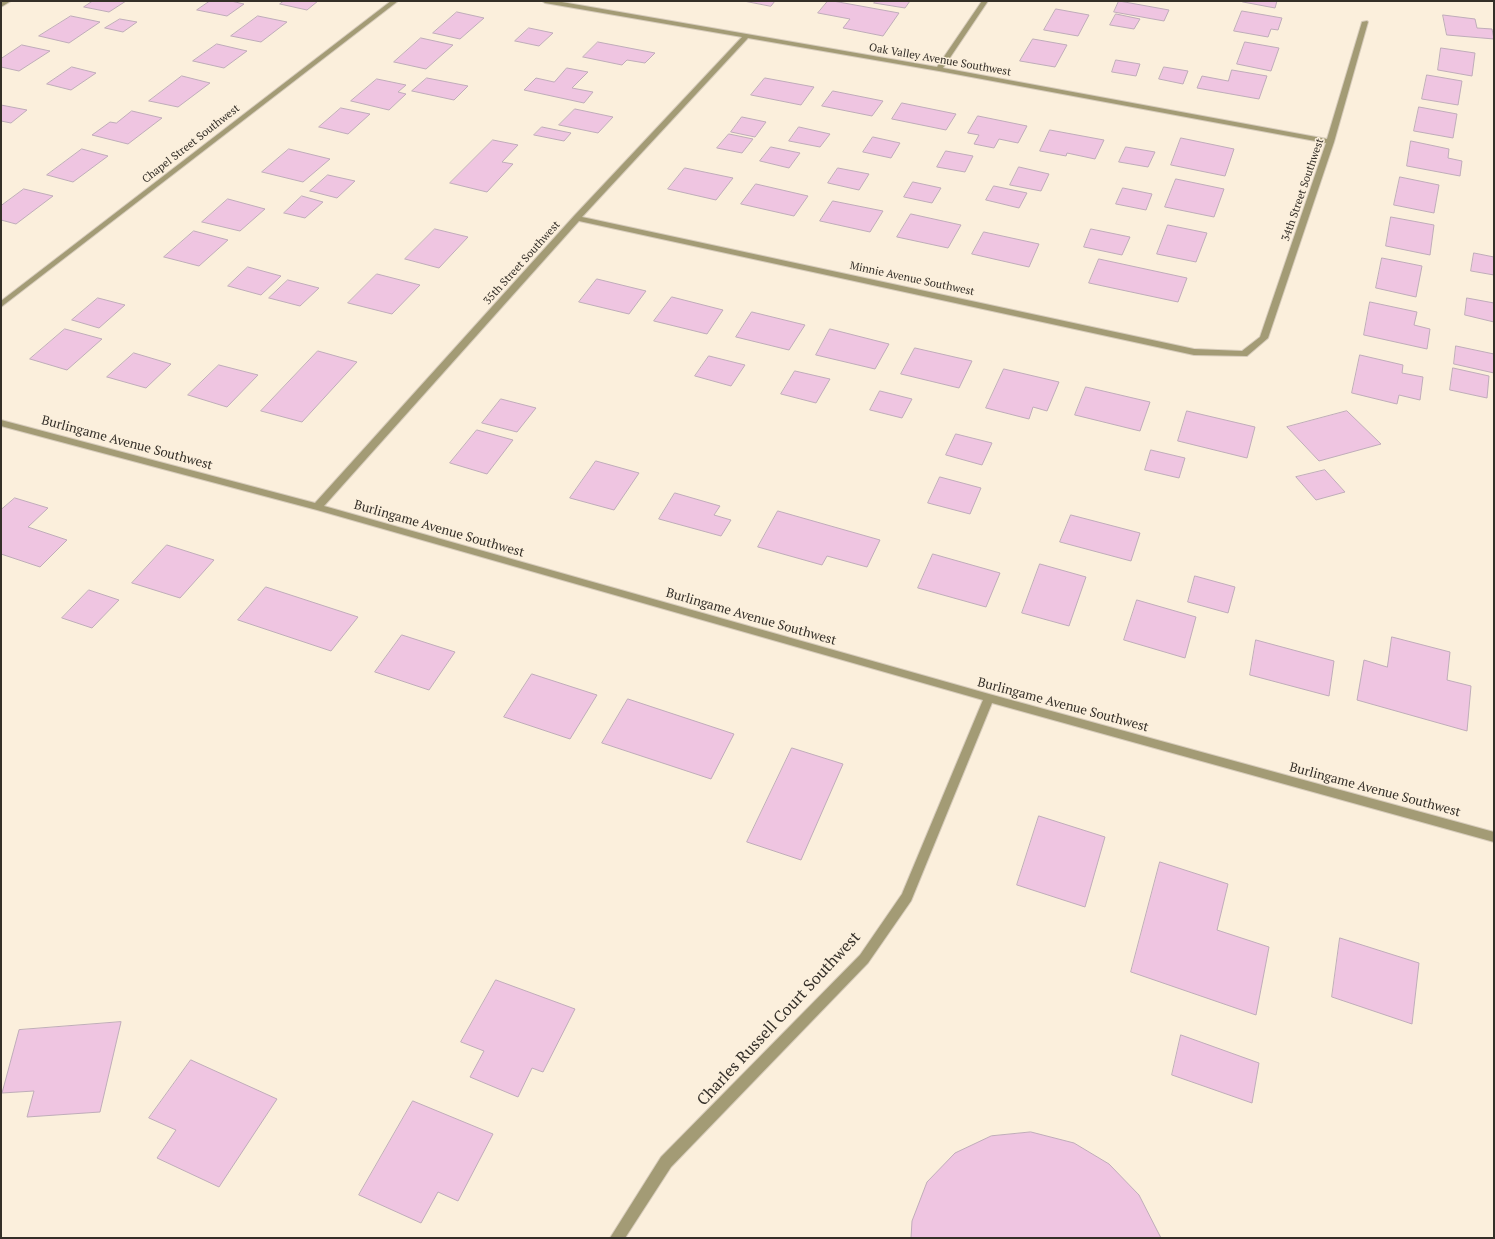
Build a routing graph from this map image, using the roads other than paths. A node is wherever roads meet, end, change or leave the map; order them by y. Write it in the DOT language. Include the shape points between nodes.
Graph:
graph roads {
  1 [pos="8,1"];
  2 [pos="395,1"];
  3 [pos="545,1"];
  4 [pos="986,1"];
  5 [pos="1,5"];
  6 [pos="1365,22"];
  7 [pos="745,37"];
  8 [pos="938,69"];
  9 [pos="1330,142"];
  10 [pos="577,218"];
  11 [pos="1,305"];
  12 [pos="1244,354"];
  13 [pos="1,423"];
  14 [pos="317,507"];
  15 [pos="989,698"];
  16 [pos="1494,836"];
  17 [pos="617,1238"];
  1 -- 5 [label="street"];
  2 -- 11 [label="street, Chapel Street Southwest"];
  3 -- 7 [label="street, Oak Valley Avenue Southwest"];
  4 -- 8 [label="street"];
  6 -- 9 [label="street, 34th Street Southwest"];
  7 -- 8 [label="street, Oak Valley Avenue Southwest"];
  7 -- 10 [label="street, 35th Street Southwest"];
  8 -- 9 [label="street, Oak Valley Avenue Southwest"];
  9 -- 12 [label="street, 34th Street Southwest" via="1264,338"];
  10 -- 12 [label="street, Minnie Avenue Southwest" via="1194,352"];
  10 -- 14 [label="street, 35th Street Southwest"];
  13 -- 14 [label="street, Burlingame Avenue Southwest"];
  14 -- 15 [label="street, Burlingame Avenue Southwest"];
  15 -- 16 [label="street, Burlingame Avenue Southwest"];
  15 -- 17 [label="street, Charles Russell Court Southwest" via="907,896 869,953 666,1162"];
}
